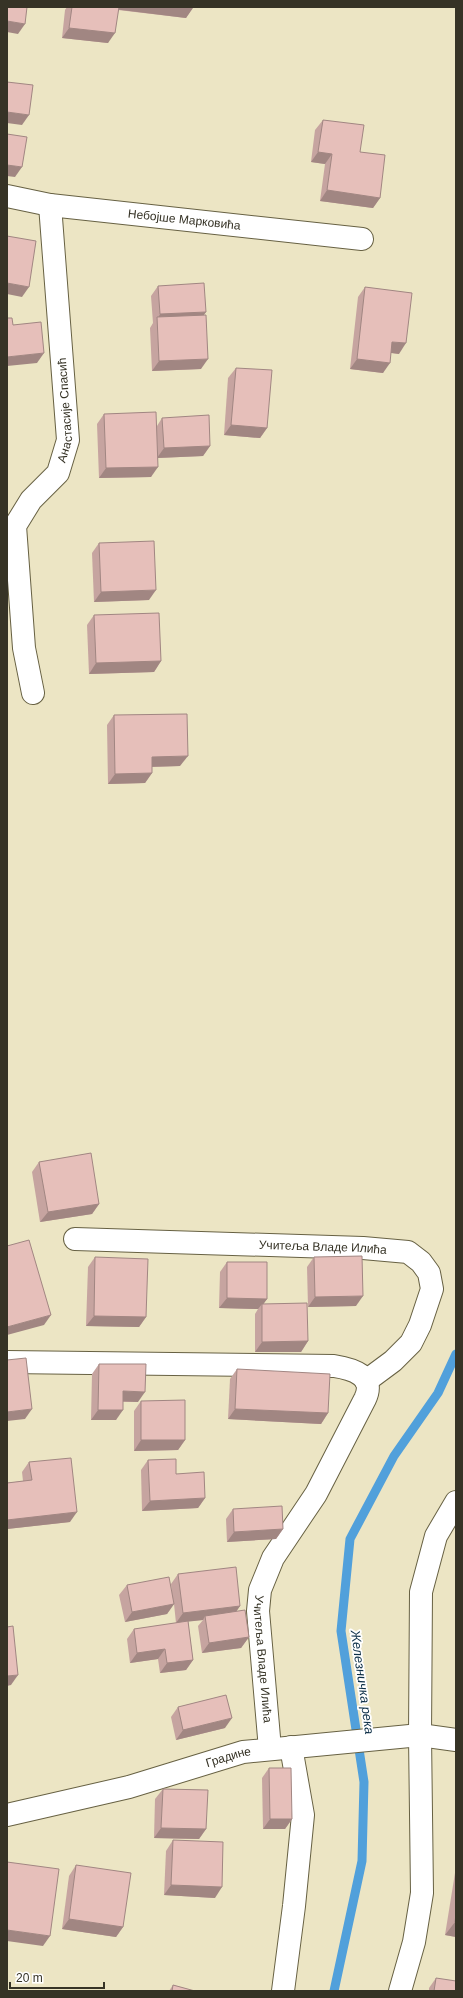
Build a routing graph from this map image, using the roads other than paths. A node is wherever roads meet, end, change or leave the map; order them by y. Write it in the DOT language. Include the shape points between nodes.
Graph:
graph roads {
  1 [pos="7,196"];
  2 [pos="50,206"];
  3 [pos="362,239"];
  4 [pos="33,693"];
  5 [pos="75,1239"];
  6 [pos="7,1362"];
  7 [pos="366,1381"];
  8 [pos="456,1502"];
  9 [pos="420,1735"];
  10 [pos="456,1740"];
  11 [pos="281,1748"];
  12 [pos="7,1815"];
  13 [pos="283,1991"];
  14 [pos="400,1991"];
  1 -- 2 [label="street, Небојше Марковића"];
  2 -- 3 [label="street, Небојше Марковића"];
  2 -- 4 [label="street, Анастасије Спасић" via="68,440 58,473 32,500 15,526 24,648"];
  5 -- 7 [label="street, Учитеља Владе Илића" via="363,1248 408,1252 421,1262 429,1273 432,1289 430,1296 411,1343 393,1361"];
  6 -- 7 [label="street" via="334,1366 350,1368"];
  7 -- 11 [label="street, Учитеља Владе Илића" via="369,1391 367,1395 316,1494 274,1558 260,1590 258,1611"];
  8 -- 9 [label="street" via="436,1536 421,1592"];
  9 -- 10 [label="street, Градине"];
  9 -- 11 [label="street, Градине"];
  9 -- 14 [label="street" via="422,1894 414,1942"];
  11 -- 12 [label="street, Градине" via="243,1752 129,1787"];
  11 -- 13 [label="street, Учитеља Владе Илића" via="303,1815"];
}
